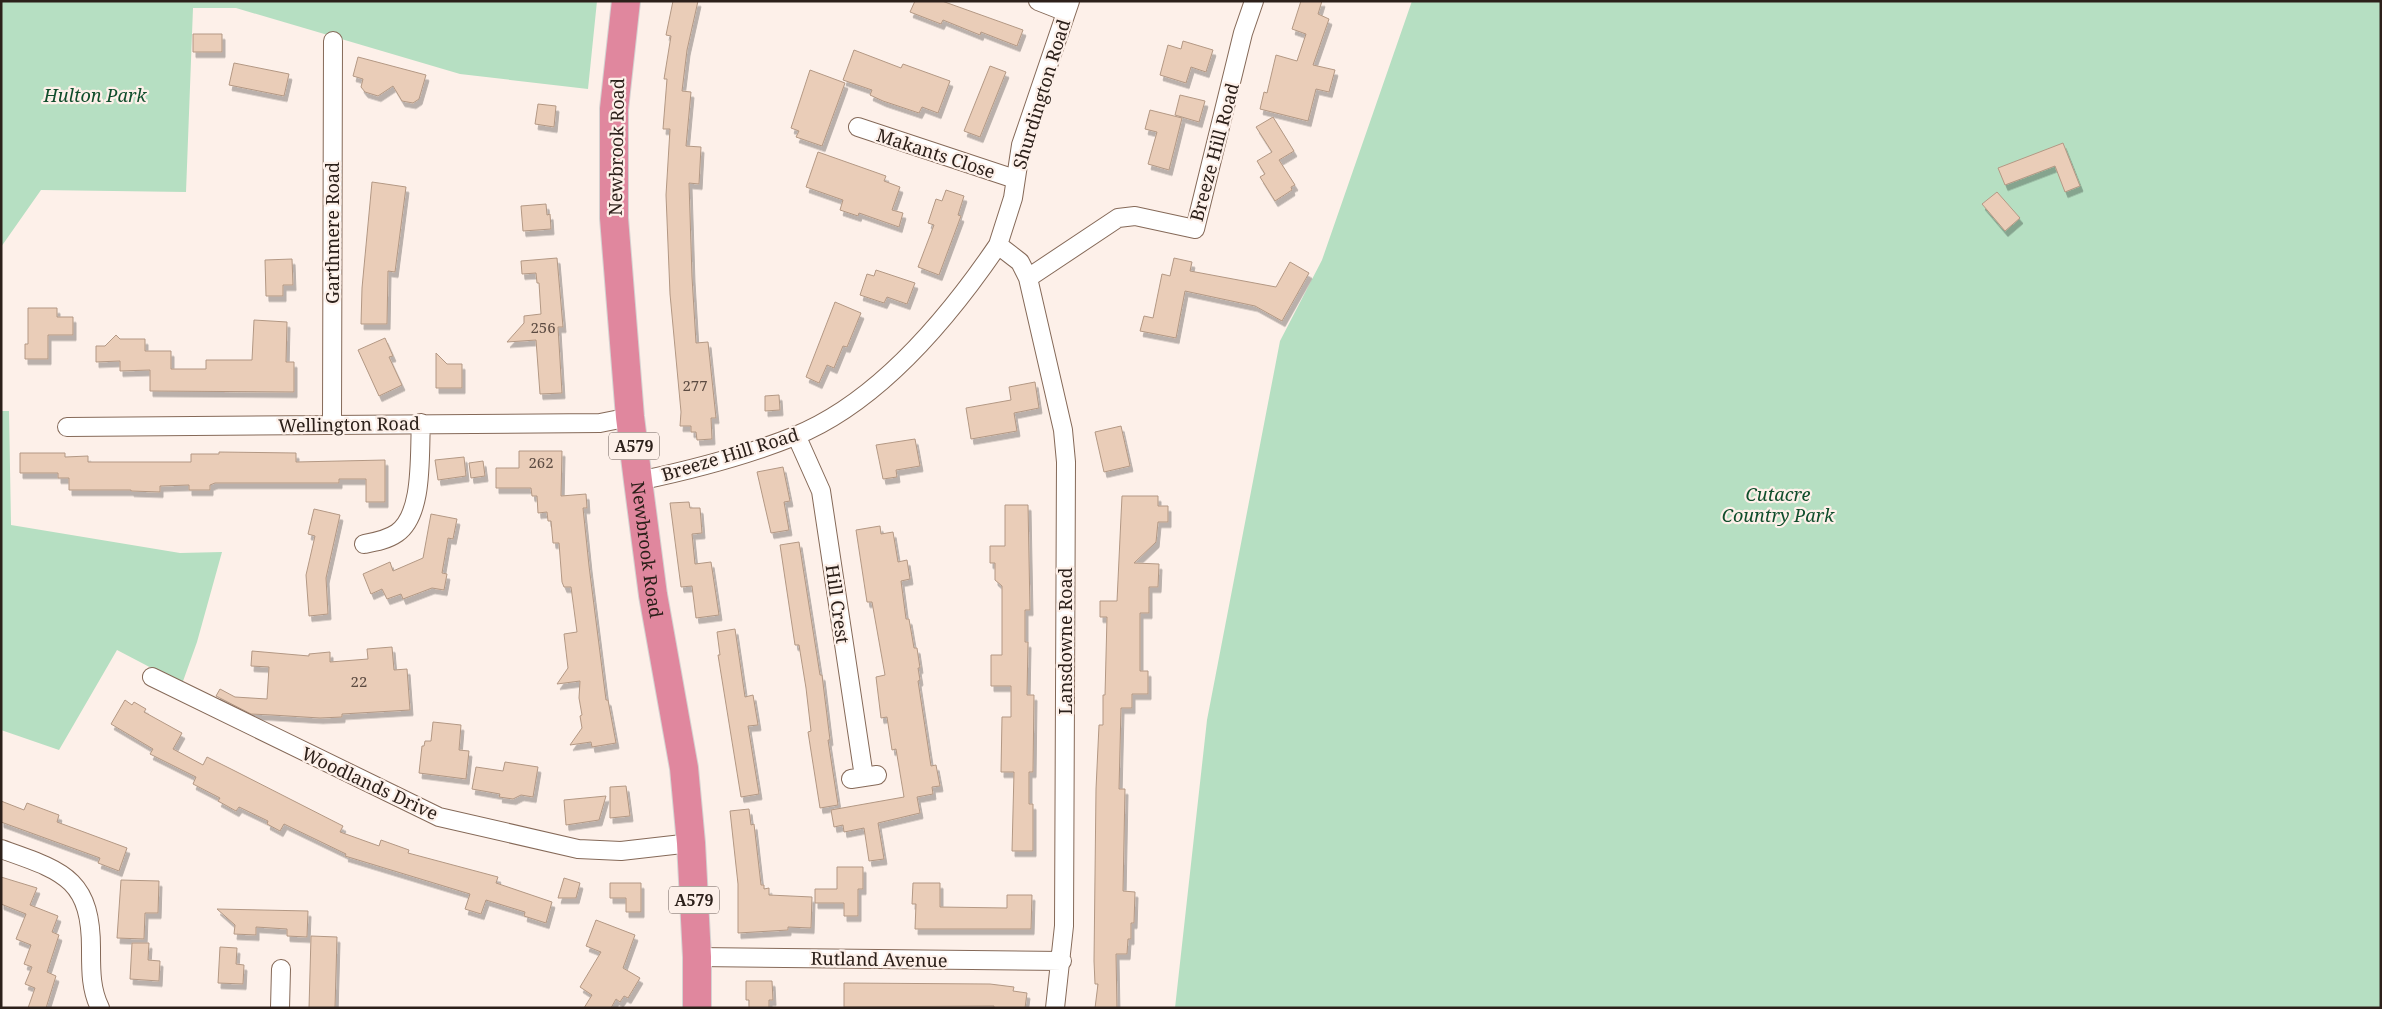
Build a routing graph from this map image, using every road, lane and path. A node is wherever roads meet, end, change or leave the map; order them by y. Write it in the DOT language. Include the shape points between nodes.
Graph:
graph roads {
  1 [pos="626,1"];
  2 [pos="1038,1"];
  3 [pos="1254,1"];
  4 [pos="1068,7"];
  5 [pos="333,41"];
  6 [pos="858,127"];
  7 [pos="1015,179"];
  8 [pos="998,245"];
  9 [pos="1028,278"];
  10 [pos="630,417"];
  11 [pos="421,423"];
  12 [pos="332,425"];
  13 [pos="67,427"];
  14 [pos="796,435"];
  15 [pos="638,481"];
  16 [pos="364,544"];
  17 [pos="152,677"];
  18 [pos="864,777"];
  19 [pos="692,844"];
  20 [pos="1,849"];
  21 [pos="697,957"];
  22 [pos="1062,960"];
  23 [pos="280,969"];
  24 [pos="100,1008"];
  25 [pos="280,1008"];
  26 [pos="697,1008"];
  27 [pos="1056,1008"];
  1 -- 10 [label="highway, Newbrook Road / A579" via="614,109 614,218"];
  2 -- 4 [label="street"];
  3 -- 9 [label="street, Breeze Hill Road" via="1195,229 1135,216 1118,218"];
  4 -- 7 [label="street, Shurdington Road" via="1021,145"];
  5 -- 12 [label="street, Garthmere Road"];
  6 -- 7 [label="street, Makants Close"];
  7 -- 8 [label="street, Shurdington Road"];
  8 -- 9 [label="street" via="1020,262"];
  8 -- 14 [label="street, Breeze Hill Road" via="972,284 881,381 840,411"];
  9 -- 22 [label="street, Lansdowne Road" via="1063,430 1066,462"];
  10 -- 11 [label="street, Wellington Road" via="600,423"];
  10 -- 15 [label="highway, Newbrook Road / A579"];
  11 -- 12 [label="street, Wellington Road"];
  11 -- 16 [label="street" via="414,509 399,532"];
  12 -- 13 [label="street, Wellington Road"];
  14 -- 15 [label="street, Breeze Hill Road" via="726,458"];
  14 -- 18 [label="street, Hill Crest" via="821,491"];
  15 -- 19 [label="highway, Newbrook Road / A579" via="653,595 684,768"];
  17 -- 19 [label="street, Woodlands Drive" via="438,817 588,850 621,851"];
  19 -- 21 [label="highway, Newbrook Road / A579"];
  20 -- 24 [label="street" via="57,871 71,882 83,899 92,930 92,986"];
  21 -- 22 [label="street, Rutland Avenue"];
  21 -- 26 [label="highway, Newbrook Road / A579"];
  22 -- 27 [label="street, Lansdowne Road"];
  23 -- 25 [label="street"];
}
